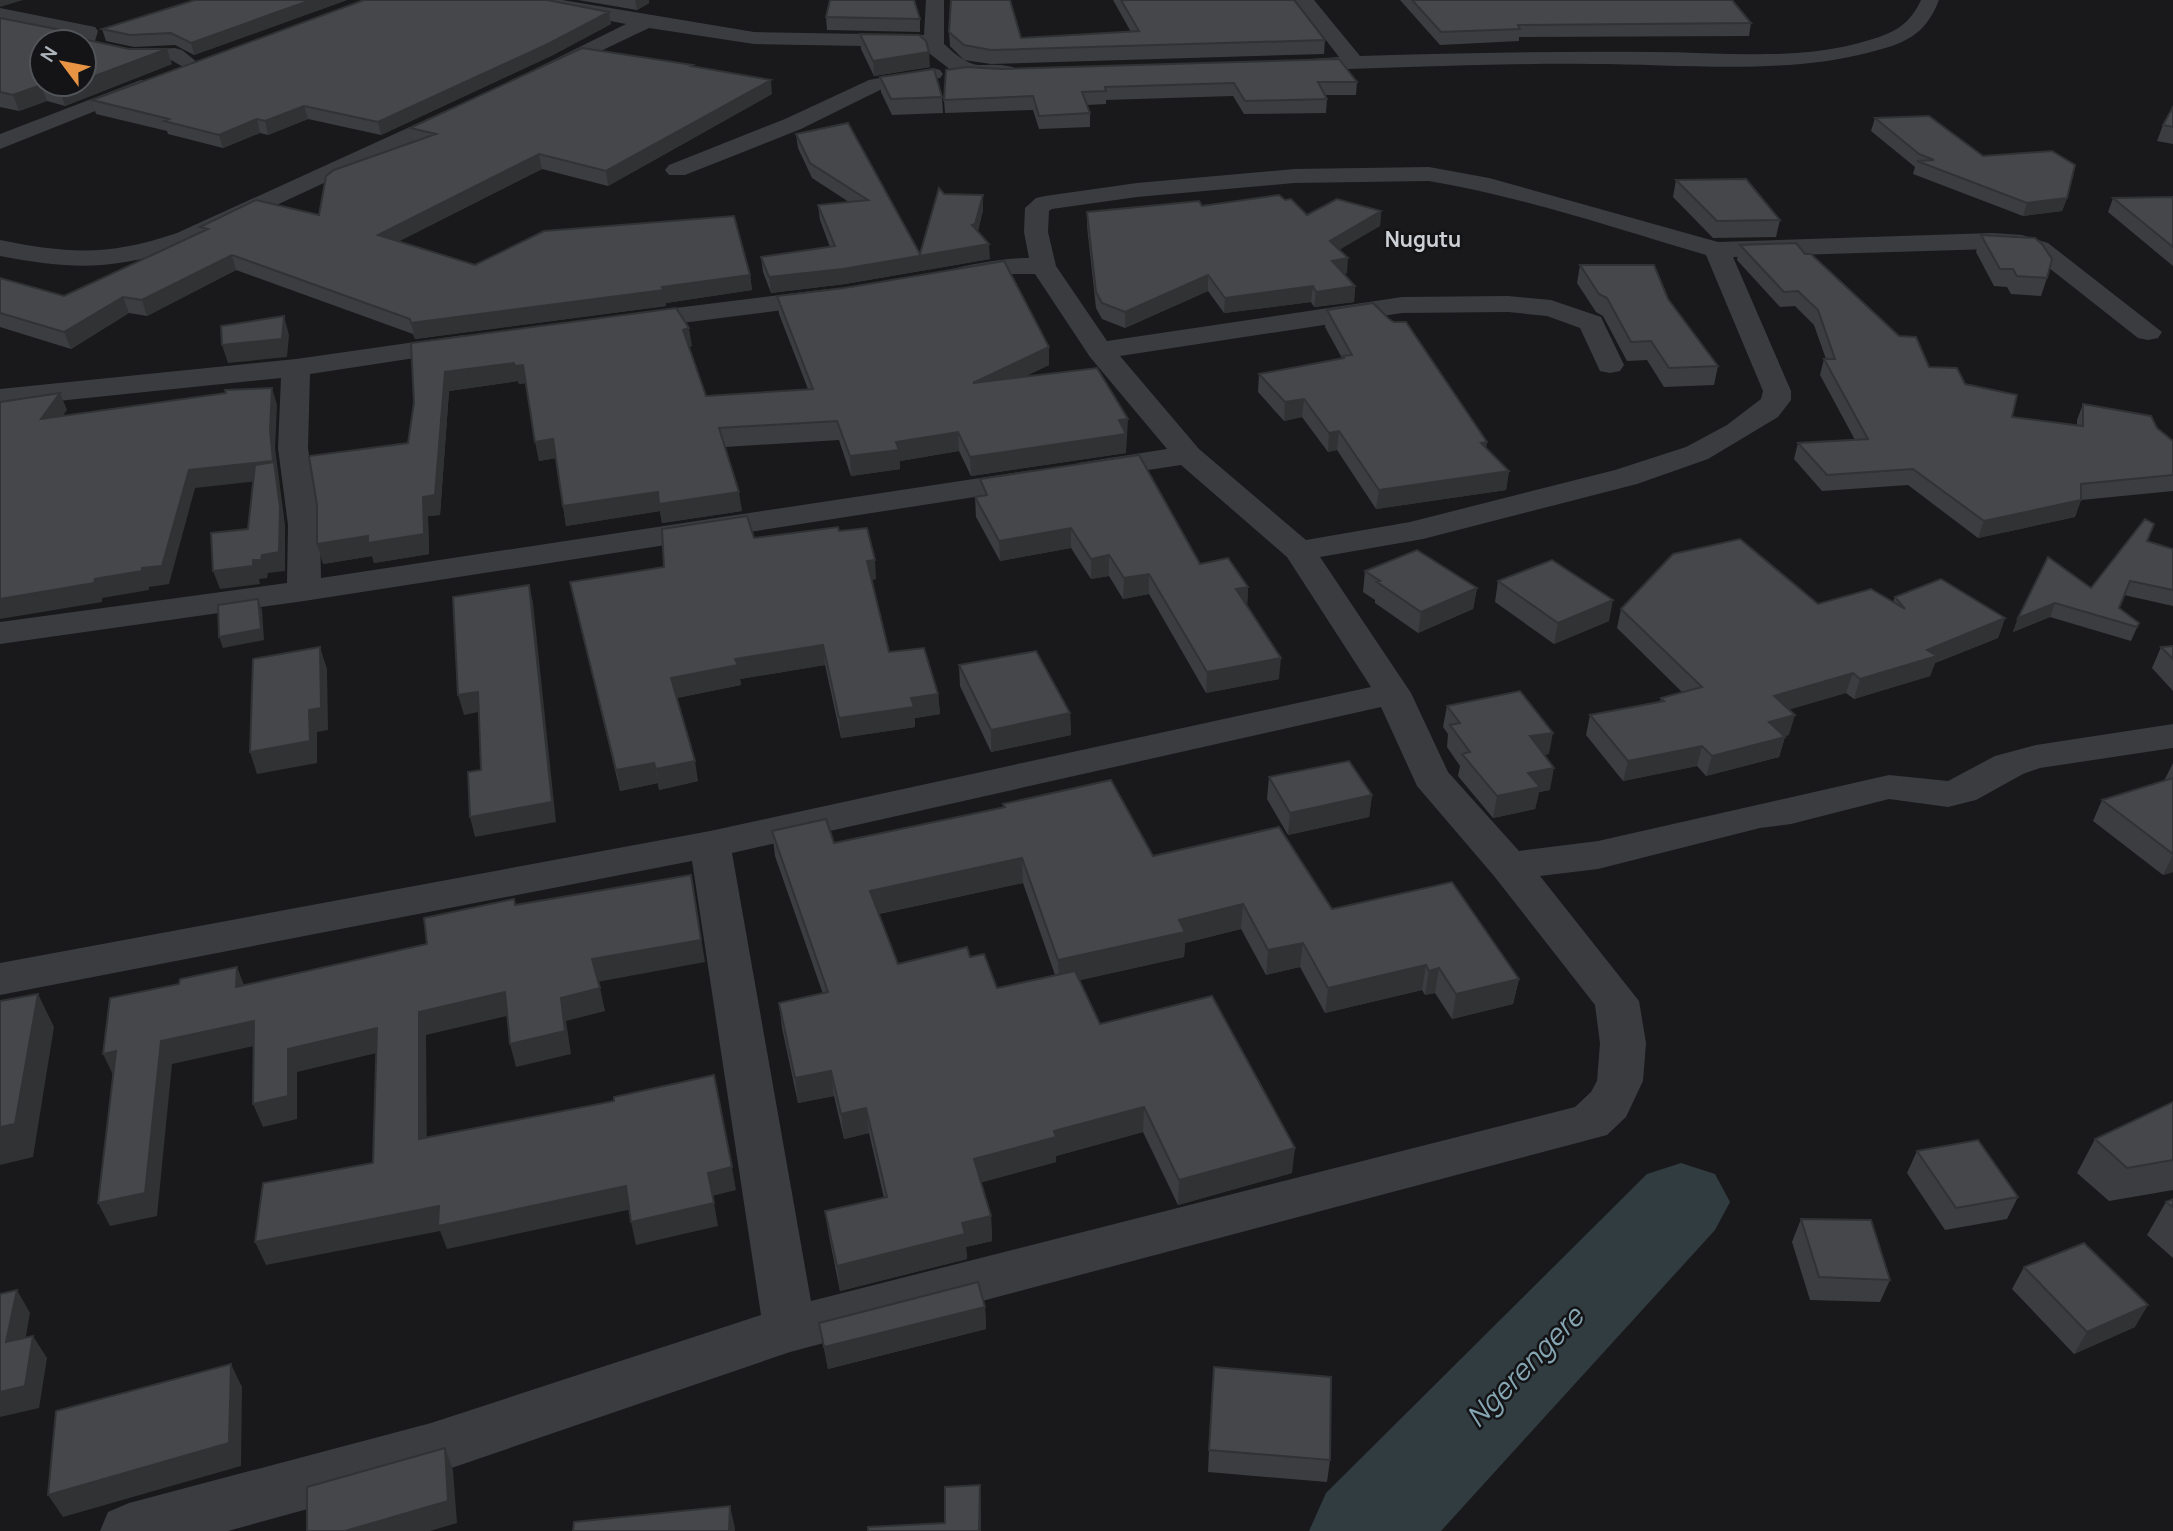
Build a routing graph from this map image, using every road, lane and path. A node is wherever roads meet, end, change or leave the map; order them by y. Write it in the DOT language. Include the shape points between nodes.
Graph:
graph roads {
  1 [pos="532,0"];
  2 [pos="935,0"];
  3 [pos="1304,0"];
  4 [pos="1930,0"];
  5 [pos="61,5"];
  6 [pos="0,14"];
  7 [pos="22,20"];
  8 [pos="646,22"];
  9 [pos="70,28"];
  10 [pos="934,45"];
  11 [pos="98,47"];
  12 [pos="1354,63"];
  13 [pos="1272,65"];
  14 [pos="965,71"];
  15 [pos="1028,72"];
  16 [pos="525,81"];
  17 [pos="475,104"];
  18 [pos="0,142"];
  19 [pos="677,170"];
  20 [pos="0,248"];
  21 [pos="1717,250"];
  22 [pos="1043,266"];
  23 [pos="934,279"];
  24 [pos="858,293"];
  25 [pos="598,325"];
  26 [pos="2148,332"];
  27 [pos="488,340"];
  28 [pos="1100,351"];
  29 [pos="1610,365"];
  30 [pos="296,369"];
  31 [pos="0,398"];
  32 [pos="1188,455"];
  33 [pos="1299,551"];
  34 [pos="304,591"];
  35 [pos="0,634"];
  36 [pos="1393,694"];
  37 [pos="2173,736"];
  38 [pos="710,844"];
  39 [pos="1509,866"];
  40 [pos="0,979"];
  41 [pos="790,1329"];
  42 [pos="129,1531"];
  1 -- 8 [label="street"];
  2 -- 10 [label="street"];
  3 -- 12 [label="street"];
  4 -- 12 [label="street" via="1913,29 1864,48 1828,55"];
  5 -- 7 [label="street"];
  6 -- 7 [label="street"];
  7 -- 9 [label="street"];
  8 -- 10 [label="street" via="754,38 910,40"];
  8 -- 16 [label="street"];
  10 -- 14 [label="street"];
  11 -- 18 [label="street" via="134,56 175,54 199,63"];
  12 -- 13 [label="street"];
  14 -- 15 [label="street"];
  14 -- 19 [label="street" via="876,84 793,124"];
  17 -- 20 [label="street" via="157,249 101,261 70,261"];
  21 -- 22 [label="street" via="1481,183 1429,174 1370,174 1137,190 1045,203 1037,208 1036,232"];
  21 -- 26 [label="street" via="2022,243 2039,248"];
  21 -- 33 [label="street" via="1777,391 1768,411 1697,453 1626,477 1411,532"];
  22 -- 23 [label="street" via="1012,266"];
  22 -- 28 [label="street"];
  24 -- 25 [label="street"];
  27 -- 30 [label="street"];
  28 -- 29 [label="street" via="1402,304 1508,304 1551,308 1591,323"];
  28 -- 32 [label="street"];
  30 -- 31 [label="street"];
  30 -- 34 [label="street" via="293,448 304,525"];
  32 -- 33 [label="street"];
  32 -- 34 [label="street"];
  33 -- 36 [label="street"];
  34 -- 35 [label="street"];
  36 -- 38 [label="street"];
  36 -- 39 [label="street" via="1431,777"];
  37 -- 39 [label="street" via="2036,757 1948,794 1889,787 1598,855"];
  38 -- 40 [label="street"];
  38 -- 41 [label="street"];
  39 -- 41 [label="street" via="1617,1001 1623,1043 1620,1081 1609,1104 1590,1122"];
  41 -- 42 [label="street" via="431,1449"];
}
